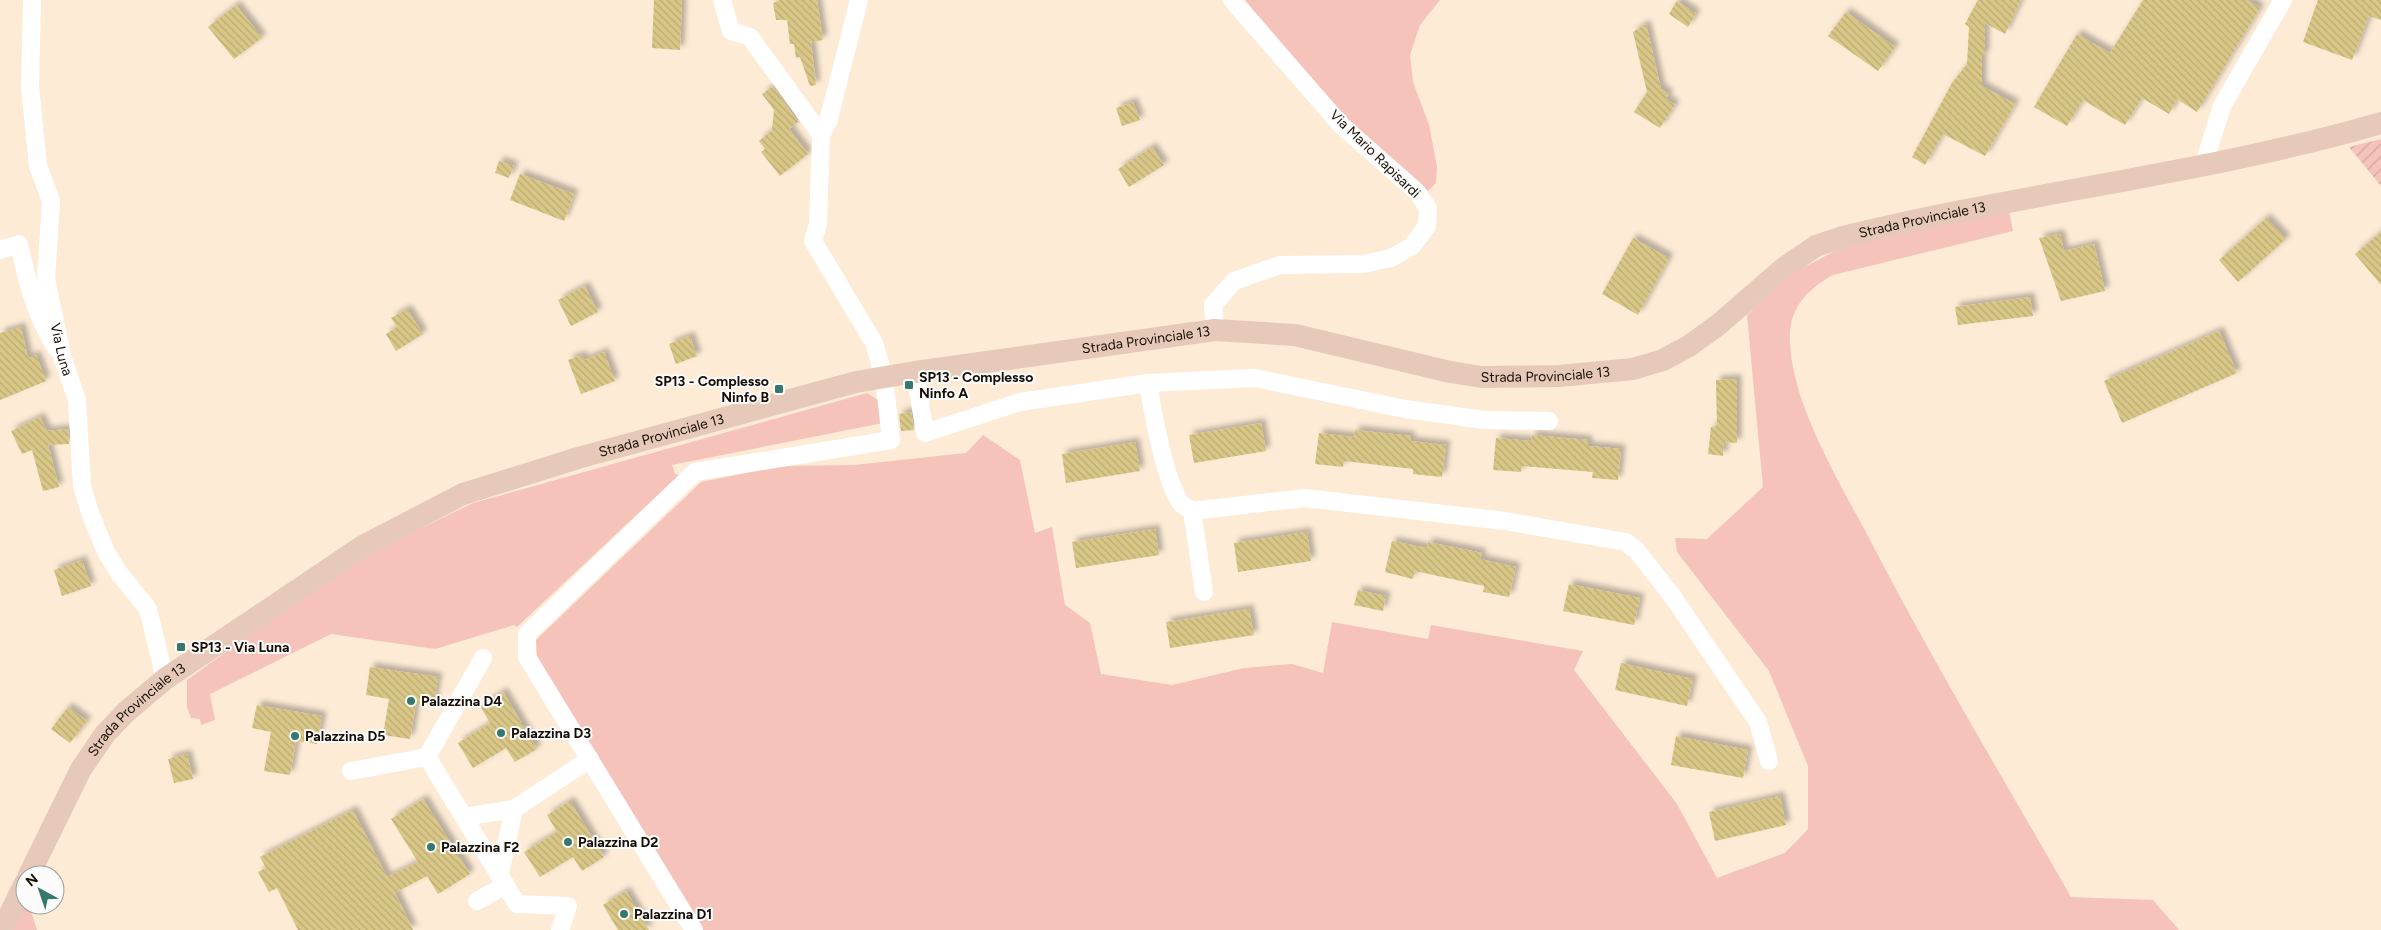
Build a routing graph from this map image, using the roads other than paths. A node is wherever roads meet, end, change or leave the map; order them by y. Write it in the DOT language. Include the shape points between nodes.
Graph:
graph roads {
  1 [pos="32,0"];
  2 [pos="722,0"];
  3 [pos="859,0"];
  4 [pos="1232,0"];
  5 [pos="2283,0"];
  6 [pos="2381,123"];
  7 [pos="821,135"];
  8 [pos="2204,164"];
  9 [pos="0,250"];
  10 [pos="1215,330"];
  11 [pos="63,359"];
  12 [pos="915,372"];
  13 [pos="884,377"];
  14 [pos="1148,383"];
  15 [pos="1549,421"];
  16 [pos="1192,511"];
  17 [pos="1204,592"];
  18 [pos="483,658"];
  19 [pos="165,680"];
  20 [pos="427,757"];
  21 [pos="590,759"];
  22 [pos="1769,761"];
  23 [pos="351,771"];
  24 [pos="514,809"];
  25 [pos="464,817"];
  26 [pos="34,865"];
  27 [pos="503,879"];
  28 [pos="477,901"];
  29 [pos="15,903"];
  30 [pos="2,930"];
  31 [pos="560,930"];
  32 [pos="694,930"];
  1 -- 11 [label="street, Via Luna" via="31,97 38,166 51,201 46,278"];
  2 -- 7 [label="street" via="731,31 750,37"];
  3 -- 7 [label="street" via="828,122"];
  4 -- 10 [label="street, Via Mario Rapisardi" via="1341,125 1417,192 1428,208 1427,226 1412,246 1391,258 1364,264 1280,265 1234,281 1214,305"];
  5 -- 8 [label="street" via="2222,106"];
  6 -- 8 [label="main road, Strada Provinciale 13"];
  7 -- 13 [label="street" via="818,224 813,241 874,343"];
  8 -- 10 [label="main road, Strada Provinciale 13" via="1872,230 1816,246 1785,267 1689,346 1663,360 1633,369 1559,376 1482,377 1294,335"];
  9 -- 11 [label="street" via="19,244 33,303"];
  10 -- 12 [label="main road, Strada Provinciale 13"];
  11 -- 19 [label="street, Via Luna" via="77,400 80,471 90,513 106,552 148,609"];
  12 -- 13 [label="main road, Strada Provinciale 13"];
  12 -- 14 [label="street" via="924,433 1020,402"];
  13 -- 19 [label="main road, Strada Provinciale 13" via="578,458 463,494 363,546"];
  13 -- 21 [label="street" via="891,440 695,472 527,634 527,657"];
  14 -- 15 [label="street" via="1255,378 1405,409 1485,420"];
  14 -- 16 [label="street" via="1173,489 1181,504"];
  16 -- 17 [label="street"];
  16 -- 22 [label="street" via="1305,498 1505,521 1626,542 1673,596 1758,722"];
  18 -- 20 [label="street"];
  19 -- 26 [label="main road, Strada Provinciale 13" via="105,734 86,762"];
  20 -- 23 [label="street"];
  20 -- 25 [label="street"];
  21 -- 24 [label="street"];
  21 -- 32 [label="street"];
  24 -- 25 [label="street"];
  24 -- 27 [label="street"];
  25 -- 27 [label="street"];
  27 -- 28 [label="street"];
  27 -- 31 [label="street" via="518,904 568,906"];
  29 -- 30 [label="main road"];
}
